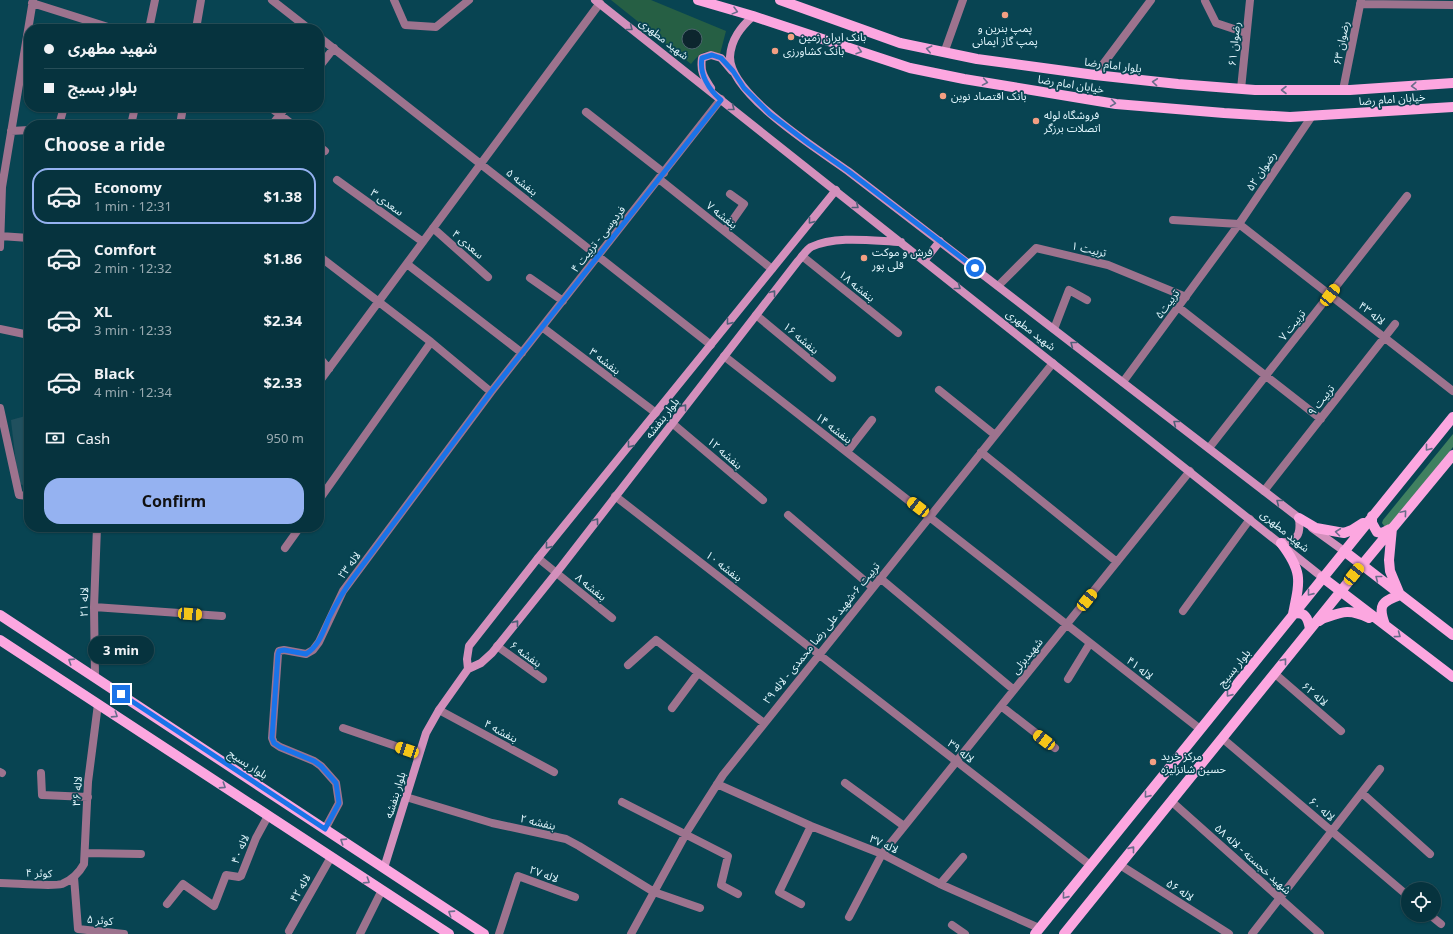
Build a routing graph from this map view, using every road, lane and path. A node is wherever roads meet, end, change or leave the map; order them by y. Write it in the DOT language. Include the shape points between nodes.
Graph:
graph roads {
  1 [pos="155,0"];
  2 [pos="201,0"];
  3 [pos="272,0"];
  4 [pos="394,0"];
  5 [pos="469,0"];
  6 [pos="780,0"];
  7 [pos="963,0"];
  8 [pos="1151,0"];
  9 [pos="1250,0"];
  10 [pos="702,1"];
  11 [pos="1205,1"];
  12 [pos="32,2"];
  13 [pos="598,2"];
  14 [pos="1360,2"];
  15 [pos="1453,6"];
  16 [pos="753,16"];
  17 [pos="28,24"];
  18 [pos="99,24"];
  19 [pos="151,24"];
  20 [pos="197,24"];
  21 [pos="303,24"];
  22 [pos="1246,34"];
  23 [pos="324,41"];
  24 [pos="334,48"];
  25 [pos="24,51"];
  26 [pos="944,53"];
  27 [pos="324,61"];
  28 [pos="733,71"];
  29 [pos="1095,76"];
  30 [pos="1453,83"];
  31 [pos="1241,89"];
  32 [pos="1343,90"];
  33 [pos="718,97"];
  34 [pos="1453,107"];
  35 [pos="276,112"];
  36 [pos="282,112"];
  37 [pos="586,112"];
  38 [pos="280,115"];
  39 [pos="1312,116"];
  40 [pos="276,120"];
  41 [pos="286,120"];
  42 [pos="24,130"];
  43 [pos="11,131"];
  44 [pos="481,164"];
  45 [pos="2,175"];
  46 [pos="661,176"];
  47 [pos="337,180"];
  48 [pos="836,190"];
  49 [pos="730,194"];
  50 [pos="1407,196"];
  51 [pos="1173,220"];
  52 [pos="1238,224"];
  53 [pos="433,228"];
  54 [pos="725,231"];
  55 [pos="0,236"];
  56 [pos="24,238"];
  57 [pos="1228,238"];
  58 [pos="940,241"];
  59 [pos="423,242"];
  60 [pos="901,242"];
  61 [pos="0,247"];
  62 [pos="598,256"];
  63 [pos="802,256"];
  64 [pos="324,260"];
  65 [pos="924,260"];
  66 [pos="407,264"];
  67 [pos="772,269"];
  68 [pos="488,277"];
  69 [pos="530,278"];
  70 [pos="998,286"];
  71 [pos="1330,295"];
  72 [pos="1186,297"];
  73 [pos="1087,300"];
  74 [pos="563,301"];
  75 [pos="379,302"];
  76 [pos="1178,308"];
  77 [pos="756,315"];
  78 [pos="1395,324"];
  79 [pos="542,328"];
  80 [pos="0,329"];
  81 [pos="1054,329"];
  82 [pos="898,333"];
  83 [pos="24,334"];
  84 [pos="1385,338"];
  85 [pos="431,342"];
  86 [pos="711,345"];
  87 [pos="522,353"];
  88 [pos="724,356"];
  89 [pos="324,363"];
  90 [pos="1053,363"];
  91 [pos="329,369"];
  92 [pos="324,376"];
  93 [pos="1265,376"];
  94 [pos="832,378"];
  95 [pos="1123,382"];
  96 [pos="939,390"];
  97 [pos="1453,391"];
  98 [pos="491,392"];
  99 [pos="0,408"];
  100 [pos="656,413"];
  101 [pos="1453,417"];
  102 [pos="1321,419"];
  103 [pos="872,420"];
  104 [pos="672,423"];
  105 [pos="995,435"];
  106 [pos="1208,448"];
  107 [pos="847,452"];
  108 [pos="981,452"];
  109 [pos="1453,455"];
  110 [pos="1190,471"];
  111 [pos="1264,491"];
  112 [pos="324,493"];
  113 [pos="24,496"];
  114 [pos="615,496"];
  115 [pos="763,500"];
  116 [pos="788,515"];
  117 [pos="1372,516"];
  118 [pos="929,517"];
  119 [pos="1300,518"];
  120 [pos="1250,519"];
  121 [pos="1392,528"];
  122 [pos="97,532"];
  123 [pos="296,532"];
  124 [pos="1280,543"];
  125 [pos="285,548"];
  126 [pos="1344,551"];
  127 [pos="538,558"];
  128 [pos="1117,562"];
  129 [pos="1362,565"];
  130 [pos="556,573"];
  131 [pos="1322,577"];
  132 [pos="880,578"];
  133 [pos="872,587"];
  134 [pos="1340,591"];
  135 [pos="1400,595"];
  136 [pos="94,607"];
  137 [pos="1183,611"];
  138 [pos="1293,614"];
  139 [pos="0,615"];
  140 [pos="222,616"];
  141 [pos="612,618"];
  142 [pos="1067,624"];
  143 [pos="1385,625"];
  144 [pos="1310,629"];
  145 [pos="1453,635"];
  146 [pos="0,640"];
  147 [pos="1090,643"];
  148 [pos="497,646"];
  149 [pos="819,654"];
  150 [pos="628,664"];
  151 [pos="468,669"];
  152 [pos="698,673"];
  153 [pos="1274,673"];
  154 [pos="95,677"];
  155 [pos="1453,677"];
  156 [pos="542,679"];
  157 [pos="1068,679"];
  158 [pos="1014,690"];
  159 [pos="98,704"];
  160 [pos="1001,706"];
  161 [pos="672,708"];
  162 [pos="439,710"];
  163 [pos="764,723"];
  164 [pos="343,728"];
  165 [pos="1200,729"];
  166 [pos="1341,732"];
  167 [pos="1222,738"];
  168 [pos="1055,748"];
  169 [pos="419,754"];
  170 [pos="957,761"];
  171 [pos="1380,769"];
  172 [pos="554,772"];
  173 [pos="41,773"];
  174 [pos="845,783"];
  175 [pos="717,784"];
  176 [pos="1362,793"];
  177 [pos="88,796"];
  178 [pos="406,797"];
  179 [pos="1171,801"];
  180 [pos="622,802"];
  181 [pos="268,816"];
  182 [pos="811,826"];
  183 [pos="904,826"];
  184 [pos="325,829"];
  185 [pos="1332,832"];
  186 [pos="686,835"];
  187 [pos="85,853"];
  188 [pos="141,854"];
  189 [pos="882,854"];
  190 [pos="1430,854"];
  191 [pos="331,857"];
  192 [pos="963,857"];
  193 [pos="1090,865"];
  194 [pos="1120,865"];
  195 [pos="384,868"];
  196 [pos="74,877"];
  197 [pos="0,882"];
  198 [pos="940,884"];
  199 [pos="382,890"];
  200 [pos="1401,890"];
  201 [pos="654,892"];
  202 [pos="738,894"];
  203 [pos="575,898"];
  204 [pos="1280,898"];
  205 [pos="167,904"];
  206 [pos="801,904"];
  207 [pos="700,908"];
  208 [pos="849,916"];
  209 [pos="1439,922"];
  210 [pos="1441,924"];
  211 [pos="952,925"];
  212 [pos="289,931"];
  213 [pos="1037,931"];
  214 [pos="124,934"];
  215 [pos="360,934"];
  216 [pos="449,934"];
  217 [pos="484,934"];
  218 [pos="499,934"];
  219 [pos="631,934"];
  220 [pos="965,934"];
  221 [pos="1064,934"];
  222 [pos="1228,934"];
  223 [pos="1252,934"];
  224 [pos="1320,934"];
  1 -- 19 [label="street"];
  2 -- 20 [label="street"];
  3 -- 21 [label="street"];
  4 -- 5 [label="street" via="404,25 436,27"];
  26 -- 6 [label="main road, بلوار امام رضا, one-way" via="900,42"];
  7 -- 26 [label="street"];
  8 -- 29 [label="street"];
  9 -- 22 [label="street, رضوان ۶۱"];
  10 -- 16 [label="main road, خیابان امام رضا, one-way"];
  11 -- 22 [label="street" via="1216,23"];
  12 -- 17 [label="street"];
  12 -- 18 [label="street"];
  13 -- 33 [label="main road, شهید مطهری, one-way"];
  13 -- 44 [label="street"];
  14 -- 15 [label="street"];
  14 -- 32 [label="street, رضوان ۶۳"];
  16 -- 28 [label="main road, شهید مطهری" via="739,30 733,42 730,57"];
  16 -- 39 [label="main road, خیابان امام رضا, one-way" via="910,68 964,79 1116,104 1224,113"];
  22 -- 31 [label="street, رضوان ۶۱"];
  23 -- 24 [label="street, بنفشه ۵"];
  24 -- 27 [label="street"];
  24 -- 44 [label="street, بنفشه ۵"];
  25 -- 43 [label="street"];
  26 -- 29 [label="main road, بلوار امام رضا"];
  28 -- 33 [label="main road" via="721,58 712,55 702,58 702,75"];
  28 -- 58 [label="main road, شهید مطهری" via="744,88 770,114"];
  31 -- 29 [label="main road, بلوار امام رضا, one-way"];
  30 -- 32 [label="main road, بلوار امام رضا, one-way"];
  32 -- 31 [label="main road, بلوار امام رضا, one-way"];
  33 -- 46 [label="street, فردوسی - تربیت ۴"];
  33 -- 48 [label="main road, شهید مطهری, one-way"];
  34 -- 39 [label="main road, خیابان امام رضا"];
  35 -- 38 [label="street"];
  36 -- 38 [label="street"];
  37 -- 46 [label="street, بنفشه ۷"];
  38 -- 40 [label="street"];
  38 -- 41 [label="street"];
  39 -- 52 [label="street, رضوان ۵۲"];
  42 -- 43 [label="street"];
  43 -- 45 [label="street"];
  44 -- 53 [label="street"];
  44 -- 62 [label="street, بنفشه ۵"];
  45 -- 55 [label="street"];
  46 -- 54 [label="street, بنفشه ۷"];
  46 -- 62 [label="street, فردوسی - تربیت ۴"];
  47 -- 59 [label="street, سعدی ۳"];
  48 -- 60 [label="main road, شهید مطهری, one-way"];
  48 -- 67 [label="main road, بلوار بنفشه, one-way"];
  49 -- 54 [label="street" via="744,204"];
  50 -- 71 [label="street, تربیت ۷"];
  51 -- 52 [label="street"];
  52 -- 57 [label="street, رضوان ۵۲"];
  52 -- 71 [label="street, لاله ۴۳"];
  53 -- 59 [label="street"];
  53 -- 68 [label="street, سعدی ۴"];
  54 -- 67 [label="street, بنفشه ۷"];
  55 -- 56 [label="street"];
  55 -- 61 [label="street"];
  57 -- 72 [label="street, تربیت۵"];
  58 -- 65 [label="main road"];
  58 -- 70 [label="main road, شهید مطهری"];
  59 -- 66 [label="street"];
  60 -- 63 [label="main road, بلوار بنفشه" via="842,240 810,248"];
  60 -- 65 [label="main road, شهید مطهری"];
  62 -- 74 [label="street, فردوسی - تربیت ۴"];
  62 -- 86 [label="street, بنفشه ۵"];
  77 -- 63 [label="main road, بلوار بنفشه, one-way"];
  63 -- 82 [label="street, بنفشه ۱۸"];
  64 -- 75 [label="street"];
  65 -- 90 [label="main road, شهید مطهری, one-way"];
  66 -- 75 [label="street"];
  66 -- 87 [label="street"];
  67 -- 86 [label="main road, بلوار بنفشه, one-way"];
  69 -- 74 [label="street"];
  70 -- 72 [label="street, تربیت ۱" via="1036,248 1108,265"];
  70 -- 81 [label="main road, شهید مطهری"];
  71 -- 84 [label="street, لاله ۴۳"];
  71 -- 93 [label="street, تربیت ۷"];
  72 -- 76 [label="street, تربیت۵"];
  73 -- 81 [label="street" via="1069,290"];
  74 -- 79 [label="street, فردوسی - تربیت ۴"];
  75 -- 85 [label="street"];
  75 -- 91 [label="street"];
  76 -- 93 [label="street"];
  76 -- 95 [label="street, تربیت۵"];
  77 -- 88 [label="main road, بلوار بنفشه"];
  77 -- 94 [label="street, بنفشه ۱۶"];
  78 -- 84 [label="street, تربیت ۹"];
  79 -- 87 [label="street, فردوسی - تربیت ۴"];
  79 -- 100 [label="street, بنفشه ۳"];
  80 -- 83 [label="street"];
  95 -- 81 [label="main road, شهید مطهری, one-way"];
  84 -- 97 [label="street, لاله ۴۳"];
  84 -- 102 [label="street, تربیت ۹"];
  85 -- 98 [label="street"];
  85 -- 112 [label="street"];
  86 -- 100 [label="main road, بلوار بنفشه"];
  87 -- 98 [label="street, فردوسی - تربیت ۴"];
  104 -- 88 [label="main road, بلوار بنفشه, one-way"];
  88 -- 107 [label="street, بنفشه ۱۴"];
  89 -- 91 [label="street"];
  90 -- 105 [label="street, تربیت ۶-شهید علی رضا محمدی - لاله ۲۹"];
  90 -- 110 [label="main road, شهید مطهری"];
  91 -- 92 [label="street"];
  93 -- 102 [label="street"];
  93 -- 106 [label="street, تربیت ۷"];
  106 -- 95 [label="main road, شهید مطهری, one-way"];
  96 -- 105 [label="street"];
  98 -- 184 [label="street, لاله ۲۳" via="344,591 313,650 306,654 279,651 272,738 280,747 314,761 336,783 339,803"];
  99 -- 113 [label="street" via="19,495"];
  100 -- 127 [label="main road, بلوار بنفشه, one-way"];
  101 -- 117 [label="main road, بلوار بسیج, one-way"];
  102 -- 111 [label="street, تربیت ۹"];
  103 -- 107 [label="street"];
  104 -- 114 [label="main road, بلوار بنفشه"];
  104 -- 115 [label="street, بنفشه ۱۲"];
  105 -- 108 [label="street, تربیت ۶-شهید علی رضا محمدی - لاله ۲۹"];
  106 -- 111 [label="main road, شهید مطهری"];
  107 -- 118 [label="street, بنفشه ۱۴"];
  108 -- 118 [label="street, تربیت ۶-شهید علی رضا محمدی - لاله ۲۹"];
  108 -- 128 [label="street"];
  121 -- 109 [label="main road, one-way"];
  110 -- 120 [label="main road, شهید مطهری"];
  110 -- 128 [label="street, شهیدبزلی"];
  119 -- 111 [label="main road, شهید مطهری, one-way"];
  130 -- 114 [label="main road, بلوار بنفشه, one-way"];
  114 -- 149 [label="street, بنفشه ۱۰"];
  116 -- 133 [label="street"];
  117 -- 119 [label="main road, one-way" via="1344,533 1316,528"];
  117 -- 121 [label="main road" via="1372,523 1377,532 1382,533"];
  117 -- 126 [label="main road, بلوار بسیج"];
  118 -- 132 [label="street, تربیت ۶-شهید علی رضا محمدی - لاله ۲۹"];
  118 -- 142 [label="street, بنفشه ۱۴"];
  119 -- 124 [label="main road" via="1298,536 1291,541"];
  119 -- 126 [label="main road, شهید مطهری"];
  120 -- 124 [label="main road, شهید مطهری"];
  120 -- 137 [label="street"];
  121 -- 129 [label="main road"];
  121 -- 135 [label="main road" via="1390,571"];
  122 -- 136 [label="street, لاله ۲۱"];
  123 -- 125 [label="street"];
  124 -- 131 [label="main road, شهید مطهری"];
  124 -- 138 [label="main road" via="1292,558 1298,573 1298,591"];
  126 -- 129 [label="main road, شهید مطهری"];
  126 -- 131 [label="main road, بلوار بسیج"];
  127 -- 130 [label="street, بنفشه ۸"];
  127 -- 151 [label="main road, بلوار بنفشه" via="469,646"];
  128 -- 142 [label="street, شهیدبزلی"];
  129 -- 134 [label="main road"];
  135 -- 129 [label="main road, شهید مطهری, one-way"];
  130 -- 141 [label="street, بنفشه ۸"];
  148 -- 130 [label="main road, بلوار بنفشه, one-way"];
  131 -- 134 [label="main road, شهید مطهری"];
  131 -- 138 [label="main road, بلوار بسیج, one-way"];
  132 -- 133 [label="street, تربیت ۶-شهید علی رضا محمدی - لاله ۲۹"];
  132 -- 158 [label="street"];
  133 -- 149 [label="street, تربیت ۶-شهید علی رضا محمدی - لاله ۲۹"];
  134 -- 143 [label="main road, شهید مطهری"];
  134 -- 144 [label="main road"];
  135 -- 143 [label="main road" via="1388,599 1382,606 1381,614"];
  135 -- 145 [label="main road, شهید مطهری"];
  136 -- 140 [label="street"];
  136 -- 154 [label="street, لاله ۲۱"];
  138 -- 144 [label="main road" via="1303,614 1307,617"];
  138 -- 165 [label="main road, بلوار بسیج, one-way"];
  154 -- 139 [label="main road, بلوار بسیج, one-way"];
  142 -- 147 [label="street, لاله ۴۱"];
  142 -- 158 [label="street, شهیدبزلی"];
  143 -- 144 [label="main road" via="1352,611 1346,611 1322,619"];
  143 -- 155 [label="main road, شهید مطهری, one-way"];
  153 -- 144 [label="main road, one-way"];
  146 -- 159 [label="main road"];
  147 -- 157 [label="street"];
  147 -- 165 [label="street, لاله ۴۱"];
  148 -- 151 [label="main road, بلوار بنفشه" via="481,663"];
  148 -- 156 [label="street, بنفشه ۶"];
  149 -- 163 [label="street, تربیت ۶-شهید علی رضا محمدی - لاله ۲۹"];
  149 -- 170 [label="street, لاله ۳۹"];
  150 -- 152 [label="street" via="656,640"];
  151 -- 162 [label="main road, بلوار بنفشه"];
  152 -- 161 [label="street"];
  152 -- 163 [label="street"];
  153 -- 166 [label="street, لاله ۶۲"];
  153 -- 167 [label="main road"];
  154 -- 184 [label="main road, بلوار بسیج"];
  158 -- 160 [label="street, شهیدبزلی"];
  159 -- 177 [label="street, لاله ۳۶"];
  159 -- 181 [label="main road, one-way"];
  160 -- 168 [label="street"];
  160 -- 170 [label="street, شهیدبزلی"];
  162 -- 169 [label="main road, بلوار بنفشه" via="426,733"];
  162 -- 172 [label="street, بنفشه ۴"];
  163 -- 175 [label="street, تربیت ۶-شهید علی رضا محمدی - لاله ۲۹"];
  164 -- 169 [label="street"];
  165 -- 193 [label="main road, بلوار بسیج, one-way"];
  167 -- 179 [label="main road"];
  167 -- 185 [label="street, لاله ۶۰"];
  169 -- 178 [label="main road, بلوار بنفشه"];
  170 -- 183 [label="street, شهیدبزلی"];
  170 -- 193 [label="street, لاله ۳۹"];
  171 -- 176 [label="street"];
  173 -- 177 [label="street" via="42,795"];
  174 -- 183 [label="street"];
  175 -- 182 [label="street, لاله ۳۷"];
  175 -- 186 [label="street, تربیت ۶-شهید علی رضا محمدی - لاله ۲۹"];
  176 -- 185 [label="street"];
  176 -- 190 [label="street"];
  177 -- 187 [label="street, لاله ۳۶"];
  178 -- 195 [label="main road, بلوار بنفشه"];
  178 -- 201 [label="street, بنفشه ۲" via="492,823 566,839"];
  194 -- 179 [label="main road, one-way"];
  179 -- 204 [label="street, شهید خجسته - لاله ۵۸"];
  180 -- 186 [label="street"];
  181 -- 191 [label="main road"];
  181 -- 205 [label="street, لاله ۴۰" via="241,876 226,875 214,906 183,884"];
  182 -- 189 [label="street, لاله ۳۷"];
  182 -- 206 [label="street" via="779,892"];
  183 -- 189 [label="street, شهیدبزلی"];
  195 -- 184 [label="main road, بلوار بسیج, one-way"];
  185 -- 200 [label="street, لاله ۶۰"];
  185 -- 204 [label="street"];
  186 -- 201 [label="street, تربیت ۶-شهید علی رضا محمدی - لاله ۲۹"];
  186 -- 202 [label="street" via="728,856 721,885"];
  187 -- 188 [label="street"];
  187 -- 196 [label="street, لاله ۳۶" via="84,864"];
  189 -- 198 [label="street, لاله ۳۷"];
  189 -- 208 [label="street, شهیدبزلی"];
  191 -- 199 [label="main road, one-way"];
  191 -- 212 [label="street, لاله ۴۲"];
  192 -- 198 [label="street"];
  193 -- 213 [label="main road, بلوار بسیج, one-way"];
  194 -- 221 [label="main road"];
  194 -- 222 [label="street, لاله ۵۶"];
  217 -- 195 [label="main road, بلوار بسیج, one-way"];
  196 -- 197 [label="street, کوثر ۴" via="60,885"];
  196 -- 214 [label="street, کوثر ۵" via="78,930"];
  198 -- 213 [label="street, لاله ۳۷"];
  199 -- 215 [label="street"];
  199 -- 216 [label="main road"];
  201 -- 207 [label="street, بنفشه ۲"];
  201 -- 219 [label="street, تربیت ۶-شهید علی رضا محمدی - لاله ۲۹"];
  203 -- 218 [label="street, لاله ۲۷" via="518,876"];
  204 -- 223 [label="street"];
  204 -- 224 [label="street, شهید خجسته - لاله ۵۸"];
  209 -- 210 [label="street"];
  211 -- 220 [label="street"];
}
